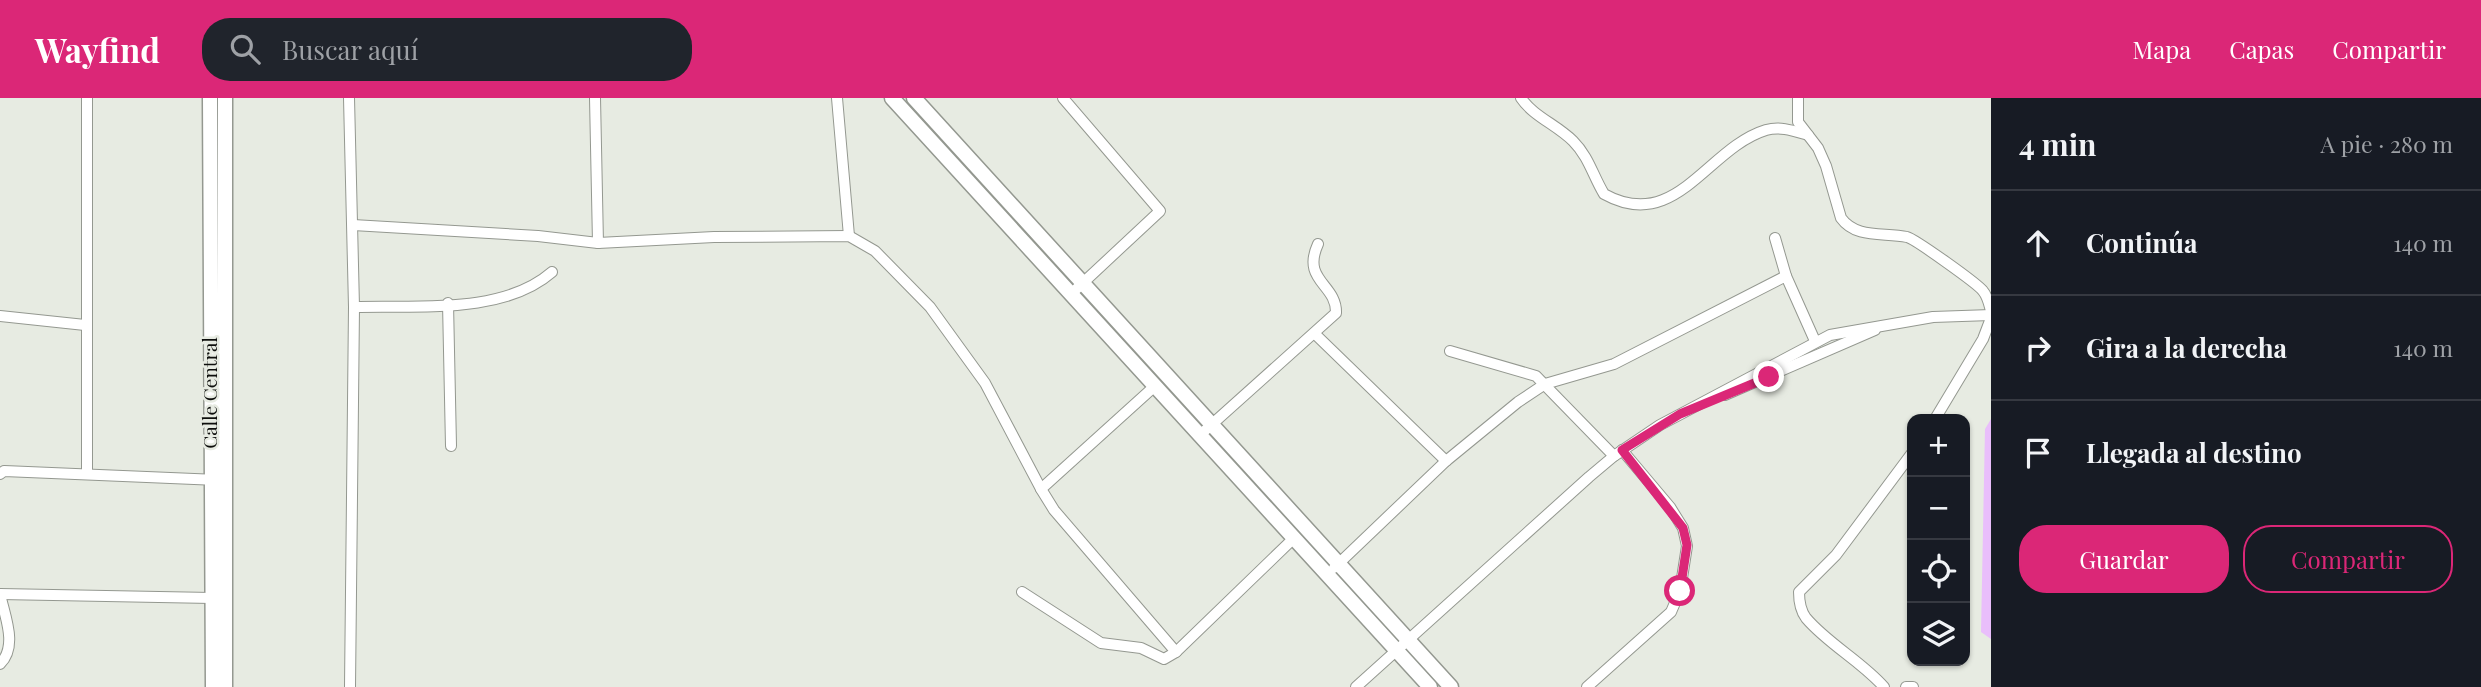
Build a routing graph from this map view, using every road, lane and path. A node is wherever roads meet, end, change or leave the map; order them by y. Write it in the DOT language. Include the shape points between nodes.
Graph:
graph roads {
  1 [pos="87,98"];
  2 [pos="211,98"];
  3 [pos="225,98"];
  4 [pos="349,98"];
  5 [pos="595,98"];
  6 [pos="837,98"];
  7 [pos="892,98"];
  8 [pos="914,98"];
  9 [pos="1063,98"];
  10 [pos="1521,98"];
  11 [pos="1798,98"];
  12 [pos="1808,135"];
  13 [pos="353,225"];
  14 [pos="849,236"];
  15 [pos="1775,239"];
  16 [pos="598,243"];
  17 [pos="1318,244"];
  18 [pos="552,272"];
  19 [pos="1786,276"];
  20 [pos="1082,283"];
  21 [pos="1071,294"];
  22 [pos="448,303"];
  23 [pos="354,307"];
  24 [pos="1991,315"];
  25 [pos="0,316"];
  26 [pos="1888,324"];
  27 [pos="85,325"];
  28 [pos="1315,334"];
  29 [pos="1815,341"];
  30 [pos="1450,351"];
  31 [pos="1156,384"];
  32 [pos="1545,384"];
  33 [pos="1680,414"];
  34 [pos="1938,414"];
  35 [pos="1213,424"];
  36 [pos="1200,435"];
  37 [pos="450,446"];
  38 [pos="1618,453"];
  39 [pos="1907,460"];
  40 [pos="1446,461"];
  41 [pos="87,473"];
  42 [pos="0,474"];
  43 [pos="210,480"];
  44 [pos="226,481"];
  45 [pos="1041,489"];
  46 [pos="1294,538"];
  47 [pos="1333,569"];
  48 [pos="1022,592"];
  49 [pos="0,594"];
  50 [pos="212,598"];
  51 [pos="1402,645"];
  52 [pos="1176,652"];
  53 [pos="0,664"];
  54 [pos="213,687"];
  55 [pos="225,687"];
  56 [pos="350,687"];
  57 [pos="1356,687"];
  58 [pos="1430,687"];
  59 [pos="1451,687"];
  60 [pos="1588,687"];
  61 [pos="1884,687"];
  62 [pos="1906,687"];
  63 [pos="1913,687"];
  1 -- 27 [label="street"];
  2 -- 43 [label="street, Calle Central"];
  3 -- 44 [label="street, Calle Central"];
  4 -- 13 [label="street"];
  5 -- 16 [label="street"];
  6 -- 14 [label="street"];
  7 -- 21 [label="street"];
  8 -- 20 [label="street"];
  9 -- 20 [label="street" via="1160,211"];
  10 -- 12 [label="street" via="1586,155 1604,194 1630,204 1679,194 1737,146 1766,130 1786,128"];
  11 -- 12 [label="street" via="1798,122"];
  12 -- 24 [label="street" via="1826,166 1847,226 1909,238 1926,247 1977,284 1986,294"];
  13 -- 16 [label="street"];
  13 -- 23 [label="street"];
  14 -- 16 [label="street"];
  14 -- 45 [label="street" via="875,251 930,307 985,383"];
  15 -- 19 [label="street"];
  17 -- 28 [label="street" via="1313,269 1336,307 1332,318"];
  18 -- 22 [label="street" via="534,288 504,299"];
  19 -- 29 [label="street"];
  19 -- 32 [label="street" via="1614,364"];
  20 -- 21 [label="street"];
  20 -- 35 [label="street"];
  21 -- 31 [label="street"];
  22 -- 23 [label="street"];
  22 -- 37 [label="street"];
  23 -- 56 [label="street"];
  24 -- 26 [label="street"];
  24 -- 34 [label="street" via="1983,340"];
  25 -- 27 [label="street"];
  26 -- 29 [label="street"];
  26 -- 33 [label="street"];
  27 -- 41 [label="street"];
  28 -- 35 [label="street"];
  28 -- 40 [label="street"];
  29 -- 33 [label="street"];
  30 -- 32 [label="street" via="1526,370"];
  31 -- 36 [label="street"];
  31 -- 45 [label="street"];
  32 -- 38 [label="street"];
  32 -- 40 [label="street"];
  33 -- 38 [label="street"];
  35 -- 36 [label="street"];
  35 -- 47 [label="street"];
  36 -- 46 [label="street"];
  38 -- 51 [label="street"];
  38 -- 60 [label="street" via="1670,507 1687,545 1680,591 1671,612"];
  39 -- 61 [label="street" via="1836,555 1800,592 1805,617 1868,668"];
  40 -- 47 [label="street"];
  41 -- 42 [label="street"];
  41 -- 43 [label="street"];
  43 -- 44 [label="street"];
  43 -- 50 [label="street, Calle Central"];
  44 -- 55 [label="street, Calle Central"];
  45 -- 52 [label="street"];
  46 -- 47 [label="street"];
  46 -- 52 [label="street"];
  47 -- 51 [label="street"];
  48 -- 52 [label="street" via="1101,643 1142,648 1164,659"];
  49 -- 50 [label="street"];
  49 -- 53 [label="street" via="10,644"];
  50 -- 54 [label="street, Calle Central"];
  51 -- 57 [label="street"];
  51 -- 58 [label="street"];
  51 -- 59 [label="street"];
  62 -- 63 [label="street"];
}
